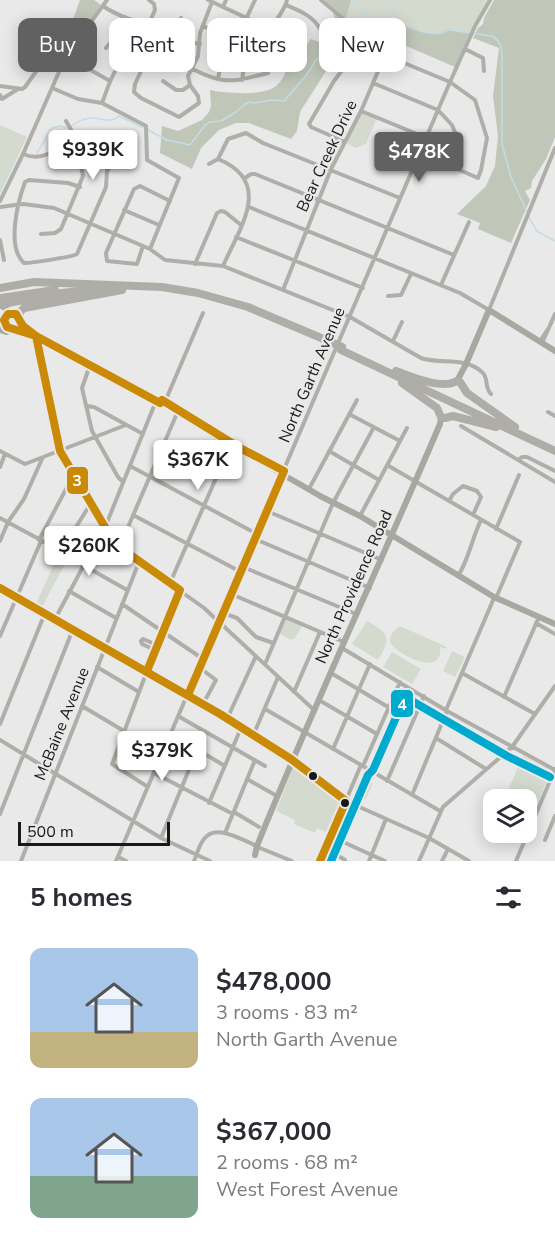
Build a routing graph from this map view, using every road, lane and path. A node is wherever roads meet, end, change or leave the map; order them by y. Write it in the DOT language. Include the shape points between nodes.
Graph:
graph roads {
  1 [pos="107,0"];
  2 [pos="149,0"];
  3 [pos="225,0"];
  4 [pos="255,0"];
  5 [pos="321,0"];
  6 [pos="490,0"];
  7 [pos="210,1"];
  8 [pos="287,3"];
  9 [pos="103,6"];
  10 [pos="223,7"];
  11 [pos="125,17"];
  12 [pos="94,18"];
  13 [pos="129,18"];
  14 [pos="151,18"];
  15 [pos="244,18"];
  16 [pos="246,18"];
  17 [pos="277,18"];
  18 [pos="203,26"];
  19 [pos="319,27"];
  20 [pos="207,28"];
  21 [pos="195,43"];
  22 [pos="200,44"];
  23 [pos="106,48"];
  24 [pos="465,50"];
  25 [pos="195,62"];
  26 [pos="406,64"];
  27 [pos="195,70"];
  28 [pos="484,70"];
  29 [pos="36,72"];
  30 [pos="59,72"];
  31 [pos="94,72"];
  32 [pos="115,72"];
  33 [pos="141,72"];
  34 [pos="190,72"];
  35 [pos="219,72"];
  36 [pos="243,72"];
  37 [pos="378,72"];
  38 [pos="268,73"];
  39 [pos="218,79"];
  40 [pos="242,80"];
  41 [pos="110,81"];
  42 [pos="163,81"];
  43 [pos="450,82"];
  44 [pos="373,83"];
  45 [pos="190,85"];
  46 [pos="0,86"];
  47 [pos="19,88"];
  48 [pos="52,88"];
  49 [pos="0,95"];
  50 [pos="102,103"];
  51 [pos="438,110"];
  52 [pos="361,111"];
  53 [pos="66,121"];
  54 [pos="427,138"];
  55 [pos="345,142"];
  56 [pos="76,144"];
  57 [pos="461,147"];
  58 [pos="555,148"];
  59 [pos="421,153"];
  60 [pos="23,154"];
  61 [pos="218,159"];
  62 [pos="209,164"];
  63 [pos="331,169"];
  64 [pos="245,178"];
  65 [pos="80,187"];
  66 [pos="2,192"];
  67 [pos="400,198"];
  68 [pos="0,201"];
  69 [pos="170,201"];
  70 [pos="318,201"];
  71 [pos="17,205"];
  72 [pos="0,207"];
  73 [pos="249,207"];
  74 [pos="124,210"];
  75 [pos="68,214"];
  76 [pos="469,222"];
  77 [pos="91,224"];
  78 [pos="159,225"];
  79 [pos="241,225"];
  80 [pos="388,228"];
  81 [pos="306,230"];
  82 [pos="41,234"];
  83 [pos="115,234"];
  84 [pos="236,237"];
  85 [pos="0,240"];
  86 [pos="143,246"];
  87 [pos="150,249"];
  88 [pos="454,255"];
  89 [pos="375,258"];
  90 [pos="4,260"];
  91 [pos="295,260"];
  92 [pos="195,264"];
  93 [pos="223,266"];
  94 [pos="411,274"];
  95 [pos="100,285"];
  96 [pos="441,285"];
  97 [pos="0,288"];
  98 [pos="363,288"];
  99 [pos="122,290"];
  100 [pos="284,290"];
  101 [pos="388,296"];
  102 [pos="2,302"];
  103 [pos="489,310"];
  104 [pos="203,313"];
  105 [pos="555,314"];
  106 [pos="17,317"];
  107 [pos="350,317"];
  108 [pos="499,317"];
  109 [pos="484,321"];
  110 [pos="402,322"];
  111 [pos="2,323"];
  112 [pos="14,329"];
  113 [pos="36,336"];
  114 [pos="393,341"];
  115 [pos="541,342"];
  116 [pos="332,344"];
  117 [pos="555,351"];
  118 [pos="90,364"];
  119 [pos="466,364"];
  120 [pos="390,371"];
  121 [pos="460,379"];
  122 [pos="128,384"];
  123 [pos="490,394"];
  124 [pos="357,400"];
  125 [pos="156,401"];
  126 [pos="164,404"];
  127 [pos="87,406"];
  128 [pos="178,411"];
  129 [pos="548,412"];
  130 [pos="349,414"];
  131 [pos="555,416"];
  132 [pos="442,420"];
  133 [pos="126,425"];
  134 [pos="461,426"];
  135 [pos="374,427"];
  136 [pos="515,427"];
  137 [pos="407,428"];
  138 [pos="143,434"];
  139 [pos="523,436"];
  140 [pos="94,437"];
  141 [pos="400,441"];
  142 [pos="231,443"];
  143 [pos="555,446"];
  144 [pos="162,450"];
  145 [pos="0,451"];
  146 [pos="60,451"];
  147 [pos="329,451"];
  148 [pos="555,451"];
  149 [pos="5,454"];
  150 [pos="42,458"];
  151 [pos="518,460"];
  152 [pos="354,465"];
  153 [pos="387,465"];
  154 [pos="130,466"];
  155 [pos="0,467"];
  156 [pos="553,471"];
  157 [pos="74,473"];
  158 [pos="283,473"];
  159 [pos="519,475"];
  160 [pos="149,477"];
  161 [pos="216,478"];
  162 [pos="548,478"];
  163 [pos="379,480"];
  164 [pos="416,481"];
  165 [pos="123,482"];
  166 [pos="555,482"];
  167 [pos="310,487"];
  168 [pos="330,501"];
  169 [pos="449,501"];
  170 [pos="91,503"];
  171 [pos="204,506"];
  172 [pos="267,511"];
  173 [pos="349,512"];
  174 [pos="133,515"];
  175 [pos="472,515"];
  176 [pos="360,516"];
  177 [pos="0,518"];
  178 [pos="481,520"];
  179 [pos="8,522"];
  180 [pos="104,524"];
  181 [pos="397,525"];
  182 [pos="496,529"];
  183 [pos="385,531"];
  184 [pos="320,534"];
  185 [pos="256,537"];
  186 [pos="391,537"];
  187 [pos="40,540"];
  188 [pos="0,541"];
  189 [pos="399,543"];
  190 [pos="188,544"];
  191 [pos="119,548"];
  192 [pos="386,550"];
  193 [pos="382,560"];
  194 [pos="308,561"];
  195 [pos="432,561"];
  196 [pos="139,562"];
  197 [pos="83,564"];
  198 [pos="243,567"];
  199 [pos="241,572"];
  200 [pos="458,576"];
  201 [pos="170,583"];
  202 [pos="0,588"];
  203 [pos="370,588"];
  204 [pos="296,589"];
  205 [pos="128,590"];
  206 [pos="180,590"];
  207 [pos="69,591"];
  208 [pos="231,594"];
  209 [pos="16,597"];
  210 [pos="495,597"];
  211 [pos="122,604"];
  212 [pos="45,613"];
  213 [pos="223,613"];
  214 [pos="358,615"];
  215 [pos="285,617"];
  216 [pos="116,618"];
  217 [pos="55,619"];
  218 [pos="537,620"];
  219 [pos="219,622"];
  220 [pos="555,624"];
  221 [pos="73,629"];
  222 [pos="163,631"];
  223 [pos="320,632"];
  224 [pos="555,634"];
  225 [pos="0,636"];
  226 [pos="273,643"];
  227 [pos="344,645"];
  228 [pos="105,647"];
  229 [pos="256,656"];
  230 [pos="203,658"];
  231 [pos="264,664"];
  232 [pos="370,664"];
  233 [pos="97,667"];
  234 [pos="200,668"];
  235 [pos="147,671"];
  236 [pos="330,672"];
  237 [pos="462,673"];
  238 [pos="278,677"];
  239 [pos="400,682"];
  240 [pos="555,686"];
  241 [pos="359,689"];
  242 [pos="139,692"];
  243 [pos="294,692"];
  244 [pos="188,695"];
  245 [pos="424,696"];
  246 [pos="504,697"];
  247 [pos="318,699"];
  248 [pos="203,704"];
  249 [pos="82,706"];
  250 [pos="388,707"];
  251 [pos="265,709"];
  252 [pos="314,710"];
  253 [pos="447,710"];
  254 [pos="535,714"];
  255 [pos="178,716"];
  256 [pos="347,716"];
  257 [pos="227,719"];
  258 [pos="0,724"];
  259 [pos="241,728"];
  260 [pos="124,732"];
  261 [pos="304,732"];
  262 [pos="171,734"];
  263 [pos="377,734"];
  264 [pos="253,736"];
  265 [pos="436,738"];
  266 [pos="0,740"];
  267 [pos="512,747"];
  268 [pos="233,748"];
  269 [pos="333,749"];
  270 [pos="197,750"];
  271 [pos="24,754"];
  272 [pos="255,760"];
  273 [pos="293,760"];
  274 [pos="225,766"];
  275 [pos="265,766"];
  276 [pos="362,766"];
  277 [pos="486,769"];
  278 [pos="555,769"];
  279 [pos="55,773"];
  280 [pos="154,773"];
  281 [pos="248,779"];
  282 [pos="387,781"];
  283 [pos="148,788"];
  284 [pos="182,790"];
  285 [pos="412,795"];
  286 [pos="277,796"];
  287 [pos="346,801"];
  288 [pos="209,803"];
  289 [pos="2,805"];
  290 [pos="440,811"];
  291 [pos="233,813"];
  292 [pos="0,814"];
  293 [pos="555,816"];
  294 [pos="386,819"];
  295 [pos="133,821"];
  296 [pos="260,827"];
  297 [pos="225,833"];
  298 [pos="330,836"];
  299 [pos="161,838"];
  300 [pos="429,838"];
  301 [pos="545,840"];
  302 [pos="325,848"];
  303 [pos="448,849"];
  304 [pos="256,853"];
  305 [pos="196,855"];
  306 [pos="371,855"];
  307 [pos="117,859"];
  308 [pos="345,860"];
  309 [pos="21,861"];
  310 [pos="126,861"];
  311 [pos="194,861"];
  312 [pos="210,861"];
  313 [pos="292,861"];
  314 [pos="320,861"];
  315 [pos="369,861"];
  316 [pos="385,861"];
  317 [pos="419,861"];
  318 [pos="442,861"];
  319 [pos="469,861"];
  320 [pos="516,861"];
  1 -- 9 [label="street"];
  2 -- 14 [label="street" via="155,10"];
  3 -- 10 [label="street"];
  4 -- 16 [label="street"];
  5 -- 55 [label="street" via="351,25 351,56 309,124"];
  6 -- 24 [label="street, North Garth Avenue"];
  7 -- 10 [label="street"];
  7 -- 18 [label="street"];
  8 -- 17 [label="street"];
  8 -- 19 [label="street" via="308,15"];
  9 -- 11 [label="street"];
  9 -- 12 [label="street"];
  10 -- 15 [label="street"];
  11 -- 13 [label="street"];
  11 -- 23 [label="street" via="120,31"];
  18 -- 20 [label="street"];
  18 -- 22 [label="street"];
  21 -- 22 [label="street"];
  22 -- 25 [label="street"];
  24 -- 28 [label="street" via="483,58"];
  24 -- 43 [label="street, North Garth Avenue"];
  26 -- 43 [label="street"];
  27 -- 39 [label="street"];
  29 -- 47 [label="street" via="25,87"];
  30 -- 48 [label="street"];
  31 -- 41 [label="street"];
  32 -- 41 [label="street"];
  33 -- 45 [label="street" via="134,90 137,96 176,117 199,103"];
  34 -- 45 [label="street"];
  35 -- 39 [label="street"];
  36 -- 40 [label="street"];
  37 -- 44 [label="street, Bear Creek Drive"];
  38 -- 40 [label="street"];
  39 -- 40 [label="street"];
  41 -- 50 [label="street"];
  42 -- 45 [label="street" via="176,90"];
  43 -- 51 [label="street, North Garth Avenue"];
  43 -- 59 [label="street" via="475,100 487,138 478,178"];
  44 -- 51 [label="street"];
  44 -- 52 [label="street, Bear Creek Drive"];
  46 -- 47 [label="street"];
  47 -- 49 [label="street" via="2,99"];
  48 -- 50 [label="street" via="78,99"];
  48 -- 60 [label="street"];
  50 -- 69 [label="street" via="146,126 147,160 179,178"];
  51 -- 54 [label="street, North Garth Avenue"];
  51 -- 57 [label="street" via="452,125"];
  52 -- 54 [label="street"];
  52 -- 55 [label="street, Bear Creek Drive"];
  53 -- 56 [label="street"];
  54 -- 59 [label="street, North Garth Avenue"];
  55 -- 63 [label="street, Bear Creek Drive"];
  56 -- 60 [label="street" via="33,158"];
  56 -- 65 [label="street" via="83,176"];
  56 -- 77 [label="street" via="112,139 120,149 107,171 106,187"];
  58 -- 103 [label="street"];
  59 -- 67 [label="street, North Garth Avenue"];
  60 -- 66 [label="street"];
  61 -- 62 [label="street"];
  61 -- 63 [label="street" via="228,139 246,133"];
  61 -- 64 [label="street" via="234,166"];
  63 -- 67 [label="street"];
  63 -- 70 [label="street, Bear Creek Drive"];
  64 -- 70 [label="street" via="255,174"];
  64 -- 73 [label="street" via="250,192"];
  65 -- 71 [label="street" via="29,180"];
  65 -- 75 [label="street"];
  66 -- 68 [label="street"];
  67 -- 80 [label="street, North Garth Avenue"];
  69 -- 74 [label="street" via="140,186 134,189"];
  69 -- 78 [label="street"];
  70 -- 80 [label="street"];
  70 -- 81 [label="street, Bear Creek Drive"];
  71 -- 72 [label="street"];
  71 -- 75 [label="street" via="54,208"];
  71 -- 77 [label="street" via="14,233 24,263 74,257"];
  73 -- 79 [label="street"];
  73 -- 81 [label="street"];
  74 -- 78 [label="street"];
  74 -- 83 [label="street"];
  75 -- 77 [label="street"];
  75 -- 82 [label="street" via="58,232"];
  76 -- 88 [label="street"];
  77 -- 83 [label="street"];
  78 -- 87 [label="street"];
  79 -- 84 [label="street"];
  79 -- 92 [label="street" via="225,212 217,213"];
  80 -- 88 [label="street"];
  80 -- 89 [label="street, North Garth Avenue"];
  81 -- 89 [label="street"];
  81 -- 91 [label="street, Bear Creek Drive"];
  83 -- 86 [label="street"];
  83 -- 86 [label="street" via="107,261 137,264"];
  84 -- 91 [label="street"];
  84 -- 93 [label="street"];
  85 -- 90 [label="street"];
  86 -- 87 [label="street"];
  87 -- 92 [label="street" via="170,262"];
  88 -- 96 [label="street"];
  89 -- 94 [label="street"];
  89 -- 98 [label="street, North Garth Avenue"];
  91 -- 98 [label="street"];
  91 -- 100 [label="street, Bear Creek Drive"];
  92 -- 93 [label="street"];
  93 -- 100 [label="street"];
  94 -- 96 [label="street"];
  94 -- 101 [label="street" via="401,295"];
  95 -- 97 [label="highway" via="34,282"];
  95 -- 102 [label="highway"];
  95 -- 116 [label="highway" via="162,287 198,293 248,306"];
  96 -- 103 [label="street"];
  98 -- 107 [label="street, North Garth Avenue"];
  99 -- 102 [label="highway" via="97,289"];
  99 -- 106 [label="highway" via="24,308"];
  99 -- 116 [label="highway" via="219,302"];
  100 -- 107 [label="street"];
  102 -- 106 [label="main road"];
  102 -- 111 [label="main road"];
  103 -- 108 [label="main road"];
  103 -- 109 [label="main road"];
  104 -- 126 [label="street"];
  105 -- 115 [label="street"];
  106 -- 111 [label="main road"];
  106 -- 112 [label="main road" via="19,325"];
  106 -- 113 [label="main road"];
  107 -- 114 [label="street"];
  107 -- 158 [label="street, North Garth Avenue"];
  108 -- 109 [label="main road"];
  108 -- 115 [label="main road"];
  109 -- 119 [label="main road"];
  110 -- 114 [label="street"];
  111 -- 112 [label="main road"];
  112 -- 113 [label="main road"];
  113 -- 118 [label="main road"];
  113 -- 146 [label="street"];
  114 -- 119 [label="street" via="425,360"];
  115 -- 117 [label="main road"];
  116 -- 120 [label="highway, bridge"];
  118 -- 122 [label="main road"];
  118 -- 127 [label="street" via="82,388"];
  119 -- 121 [label="main road"];
  119 -- 123 [label="street" via="483,372"];
  120 -- 121 [label="highway" via="447,384"];
  120 -- 132 [label="highway" via="436,408"];
  120 -- 136 [label="highway"];
  120 -- 139 [label="highway"];
  121 -- 136 [label="highway" via="467,393"];
  122 -- 125 [label="main road"];
  122 -- 126 [label="main road"];
  124 -- 130 [label="street"];
  125 -- 126 [label="main road"];
  125 -- 138 [label="street"];
  126 -- 128 [label="main road"];
  127 -- 133 [label="street"];
  127 -- 140 [label="street"];
  128 -- 142 [label="main road"];
  128 -- 144 [label="street"];
  129 -- 131 [label="street"];
  130 -- 135 [label="street"];
  130 -- 147 [label="street"];
  132 -- 139 [label="highway" via="453,416"];
  132 -- 164 [label="main road, North Providence Road"];
  133 -- 138 [label="street"];
  133 -- 140 [label="street"];
  134 -- 151 [label="street"];
  135 -- 141 [label="street"];
  135 -- 152 [label="street"];
  136 -- 143 [label="highway"];
  137 -- 141 [label="street"];
  138 -- 154 [label="street"];
  139 -- 148 [label="highway"];
  140 -- 146 [label="street"];
  140 -- 165 [label="street"];
  141 -- 153 [label="street"];
  142 -- 158 [label="main road"];
  142 -- 161 [label="street"];
  144 -- 160 [label="street"];
  144 -- 161 [label="street"];
  145 -- 149 [label="street"];
  146 -- 150 [label="street"];
  146 -- 157 [label="street"];
  147 -- 152 [label="street"];
  147 -- 167 [label="street"];
  149 -- 150 [label="street" via="25,464"];
  149 -- 155 [label="street"];
  150 -- 179 [label="street" via="24,499"];
  151 -- 156 [label="street" via="527,457"];
  151 -- 162 [label="street"];
  152 -- 163 [label="street"];
  152 -- 168 [label="street"];
  153 -- 163 [label="street"];
  153 -- 164 [label="street"];
  154 -- 160 [label="street"];
  154 -- 165 [label="street"];
  156 -- 162 [label="street"];
  157 -- 170 [label="street"];
  157 -- 187 [label="street"];
  158 -- 167 [label="main road"];
  158 -- 168 [label="main road"];
  158 -- 172 [label="street, North Garth Avenue"];
  159 -- 182 [label="street"];
  160 -- 171 [label="street"];
  160 -- 174 [label="street"];
  161 -- 171 [label="street"];
  162 -- 166 [label="street"];
  163 -- 176 [label="street"];
  164 -- 169 [label="street"];
  164 -- 181 [label="main road, North Providence Road"];
  165 -- 180 [label="street"];
  167 -- 168 [label="main road"];
  168 -- 173 [label="main road"];
  168 -- 184 [label="street"];
  169 -- 175 [label="street"];
  169 -- 175 [label="street" via="464,486 477,491 481,497"];
  170 -- 180 [label="street"];
  170 -- 187 [label="street" via="61,551"];
  171 -- 185 [label="street"];
  171 -- 190 [label="street"];
  172 -- 184 [label="street"];
  172 -- 185 [label="street, North Garth Avenue"];
  173 -- 176 [label="main road"];
  173 -- 186 [label="main road"];
  174 -- 190 [label="street"];
  174 -- 191 [label="street"];
  175 -- 178 [label="street"];
  176 -- 183 [label="main road"];
  177 -- 179 [label="street"];
  178 -- 182 [label="street"];
  178 -- 200 [label="street"];
  179 -- 187 [label="street"];
  179 -- 188 [label="street"];
  180 -- 191 [label="street"];
  180 -- 197 [label="street"];
  181 -- 183 [label="main road"];
  181 -- 186 [label="main road, North Providence Road"];
  182 -- 210 [label="street" via="520,542"];
  183 -- 186 [label="main road"];
  184 -- 193 [label="street"];
  184 -- 194 [label="street"];
  185 -- 194 [label="street"];
  185 -- 198 [label="street, North Garth Avenue"];
  186 -- 189 [label="main road"];
  186 -- 192 [label="main road, North Providence Road"];
  186 -- 195 [label="main road"];
  187 -- 209 [label="street"];
  189 -- 192 [label="main road"];
  189 -- 195 [label="main road"];
  190 -- 199 [label="street"];
  190 -- 201 [label="street"];
  191 -- 196 [label="street"];
  192 -- 193 [label="main road, North Providence Road"];
  193 -- 203 [label="main road, North Providence Road"];
  194 -- 203 [label="street"];
  194 -- 204 [label="street"];
  195 -- 200 [label="main road"];
  196 -- 201 [label="street"];
  196 -- 205 [label="street, McBaine Avenue"];
  197 -- 205 [label="street"];
  197 -- 207 [label="street"];
  198 -- 199 [label="street, North Garth Avenue"];
  198 -- 204 [label="street"];
  199 -- 208 [label="street, North Garth Avenue"];
  200 -- 210 [label="main road"];
  201 -- 206 [label="street"];
  202 -- 209 [label="street"];
  203 -- 214 [label="main road, North Providence Road"];
  204 -- 214 [label="street"];
  204 -- 215 [label="street"];
  205 -- 211 [label="street, McBaine Avenue"];
  206 -- 219 [label="street"];
  206 -- 222 [label="street"];
  207 -- 216 [label="street"];
  207 -- 217 [label="street"];
  208 -- 213 [label="street, North Garth Avenue"];
  208 -- 215 [label="street"];
  209 -- 212 [label="street"];
  209 -- 225 [label="street"];
  210 -- 218 [label="main road"];
  210 -- 237 [label="street"];
  211 -- 216 [label="street, McBaine Avenue"];
  211 -- 222 [label="street"];
  212 -- 217 [label="street"];
  212 -- 258 [label="street"];
  213 -- 219 [label="street, North Garth Avenue"];
  213 -- 226 [label="street" via="237,618 256,637"];
  214 -- 227 [label="main road, North Providence Road"];
  215 -- 223 [label="street"];
  215 -- 226 [label="street"];
  216 -- 228 [label="street, McBaine Avenue"];
  217 -- 221 [label="street"];
  218 -- 220 [label="main road"];
  218 -- 224 [label="street"];
  218 -- 246 [label="street"];
  219 -- 229 [label="street"];
  219 -- 230 [label="street, North Garth Avenue"];
  221 -- 228 [label="street"];
  221 -- 271 [label="street"];
  222 -- 230 [label="street"];
  222 -- 235 [label="street"];
  223 -- 227 [label="street"];
  223 -- 243 [label="street"];
  226 -- 231 [label="street"];
  227 -- 232 [label="street"];
  227 -- 236 [label="main road, North Providence Road"];
  228 -- 233 [label="street, McBaine Avenue"];
  228 -- 235 [label="street"];
  229 -- 231 [label="street"];
  229 -- 257 [label="street"];
  230 -- 234 [label="street, North Garth Avenue"];
  231 -- 238 [label="street"];
  232 -- 239 [label="street"];
  232 -- 241 [label="street"];
  233 -- 242 [label="street"];
  233 -- 249 [label="street, McBaine Avenue"];
  234 -- 244 [label="street, North Garth Avenue"];
  234 -- 248 [label="street" via="216,680"];
  235 -- 242 [label="street"];
  235 -- 244 [label="street"];
  236 -- 241 [label="street"];
  236 -- 247 [label="main road, North Providence Road"];
  237 -- 246 [label="street"];
  237 -- 253 [label="street"];
  238 -- 243 [label="street"];
  238 -- 251 [label="street"];
  239 -- 245 [label="street"];
  239 -- 250 [label="street"];
  240 -- 254 [label="street"];
  241 -- 250 [label="street"];
  241 -- 256 [label="street"];
  242 -- 260 [label="street"];
  243 -- 252 [label="street"];
  244 -- 248 [label="street"];
  244 -- 255 [label="street, North Garth Avenue"];
  245 -- 253 [label="street"];
  245 -- 282 [label="street"];
  246 -- 254 [label="street"];
  247 -- 252 [label="main road, North Providence Road"];
  247 -- 256 [label="street"];
  248 -- 257 [label="street"];
  249 -- 260 [label="street"];
  249 -- 279 [label="street, McBaine Avenue"];
  250 -- 263 [label="street"];
  251 -- 261 [label="street"];
  251 -- 264 [label="street"];
  252 -- 261 [label="main road, North Providence Road"];
  253 -- 265 [label="street"];
  253 -- 267 [label="street"];
  254 -- 267 [label="street"];
  255 -- 262 [label="street, North Garth Avenue"];
  255 -- 268 [label="street"];
  256 -- 263 [label="street"];
  256 -- 269 [label="street"];
  257 -- 259 [label="street"];
  259 -- 264 [label="street"];
  259 -- 268 [label="street"];
  260 -- 283 [label="street" via="112,765"];
  261 -- 269 [label="street"];
  261 -- 273 [label="main road, North Providence Road"];
  262 -- 270 [label="street"];
  262 -- 280 [label="street, North Garth Avenue"];
  263 -- 276 [label="street"];
  264 -- 273 [label="street"];
  265 -- 277 [label="street"];
  265 -- 285 [label="street"];
  266 -- 271 [label="street"];
  267 -- 277 [label="street"];
  267 -- 278 [label="street"];
  268 -- 272 [label="street"];
  268 -- 274 [label="street"];
  269 -- 276 [label="street"];
  270 -- 274 [label="street"];
  270 -- 284 [label="street"];
  271 -- 279 [label="street"];
  271 -- 289 [label="street"];
  272 -- 275 [label="street"];
  272 -- 281 [label="street"];
  273 -- 286 [label="main road, North Providence Road"];
  273 -- 287 [label="street"];
  273 -- 304 [label="main road, North Providence Road"];
  274 -- 288 [label="street"];
  276 -- 282 [label="street"];
  276 -- 287 [label="street"];
  277 -- 290 [label="street"];
  278 -- 320 [label="street"];
  279 -- 295 [label="street"];
  279 -- 309 [label="street, McBaine Avenue"];
  280 -- 283 [label="street, North Garth Avenue"];
  280 -- 284 [label="street"];
  281 -- 286 [label="street"];
  281 -- 291 [label="street"];
  282 -- 285 [label="street"];
  283 -- 295 [label="street, North Garth Avenue"];
  284 -- 288 [label="street"];
  284 -- 299 [label="street"];
  285 -- 290 [label="street"];
  286 -- 304 [label="main road, North Providence Road"];
  287 -- 294 [label="street"];
  287 -- 298 [label="street"];
  288 -- 291 [label="street"];
  289 -- 292 [label="street"];
  290 -- 300 [label="street"];
  291 -- 296 [label="street"];
  291 -- 297 [label="street"];
  293 -- 301 [label="street"];
  294 -- 300 [label="street"];
  294 -- 306 [label="street"];
  295 -- 299 [label="street"];
  295 -- 307 [label="street, North Garth Avenue"];
  297 -- 304 [label="street"];
  297 -- 305 [label="street" via="214,832 206,837"];
  298 -- 302 [label="street"];
  298 -- 306 [label="street"];
  299 -- 305 [label="street"];
  300 -- 303 [label="street"];
  300 -- 317 [label="street"];
  302 -- 308 [label="street"];
  302 -- 314 [label="street"];
  303 -- 318 [label="street"];
  303 -- 319 [label="street"];
  304 -- 313 [label="street"];
  305 -- 311 [label="street"];
  305 -- 312 [label="street"];
  306 -- 315 [label="street"];
  306 -- 316 [label="street"];
  307 -- 310 [label="street"];
}
